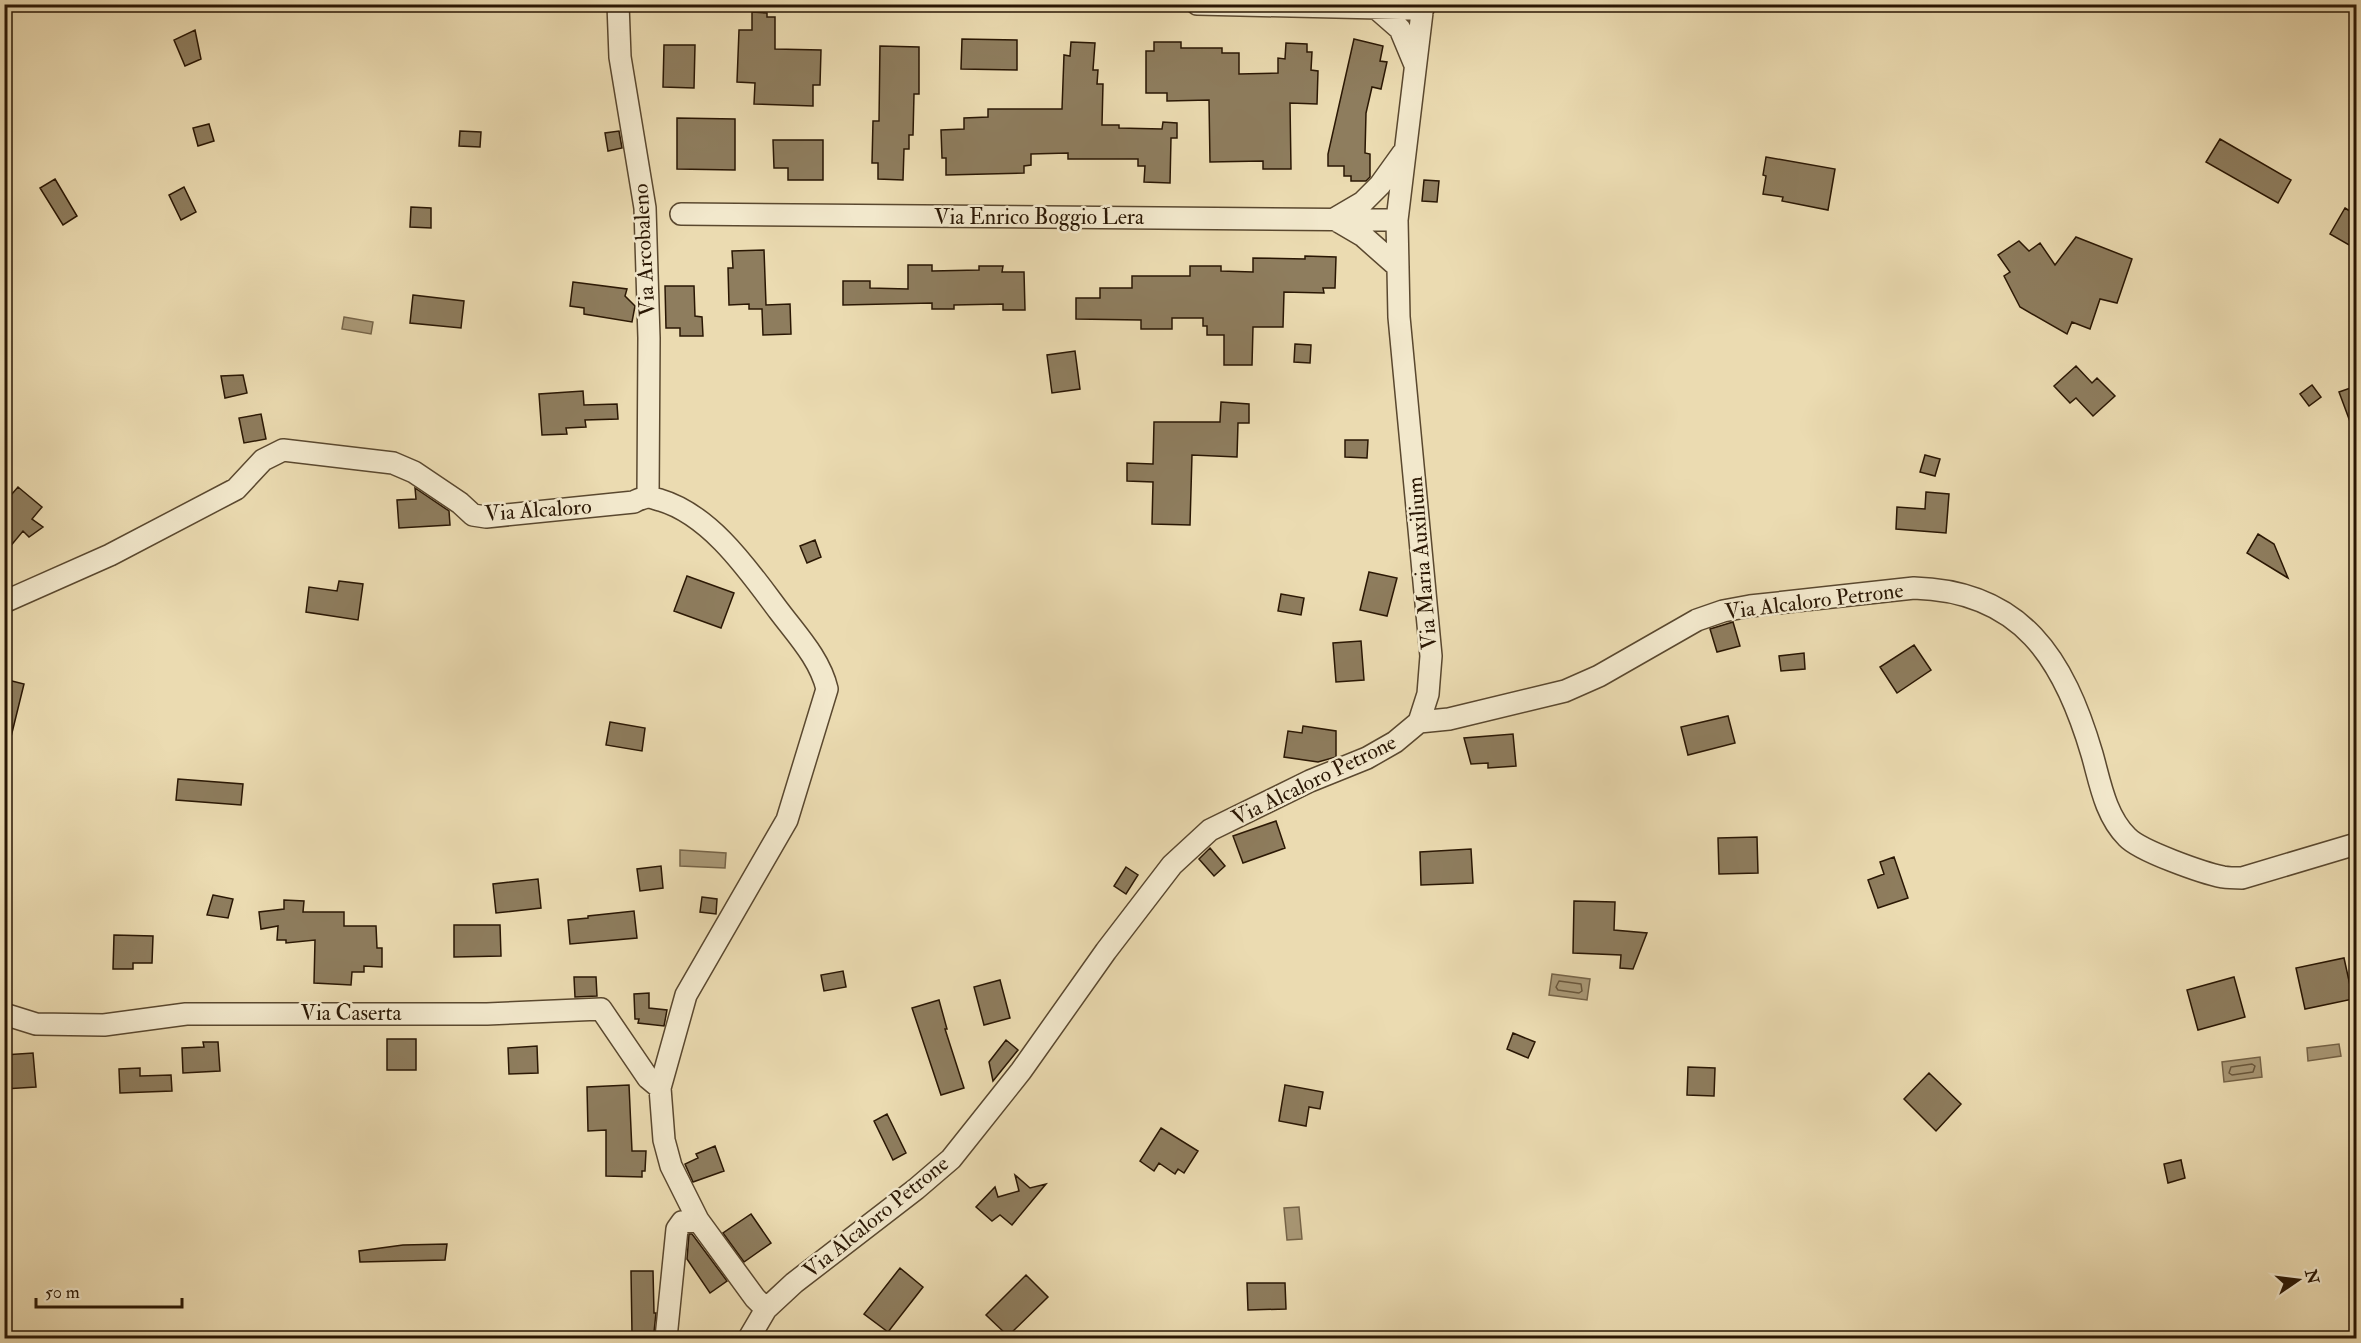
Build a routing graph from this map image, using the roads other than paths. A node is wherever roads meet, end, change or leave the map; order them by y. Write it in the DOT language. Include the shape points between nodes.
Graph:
graph roads {
  1 [pos="618,4"];
  2 [pos="1197,4"];
  3 [pos="1371,7"];
  4 [pos="1423,7"];
  5 [pos="1416,67"];
  6 [pos="1406,150"];
  7 [pos="681,214"];
  8 [pos="1334,219"];
  9 [pos="1397,220"];
  10 [pos="1398,267"];
  11 [pos="648,497"];
  12 [pos="4,602"];
  13 [pos="1419,722"];
  14 [pos="2356,844"];
  15 [pos="4,1014"];
  16 [pos="660,1088"];
  17 [pos="698,1220"];
  18 [pos="766,1309"];
  19 [pos="666,1338"];
  20 [pos="749,1338"];
  1 -- 11 [label="street, Via Arcobaleno" via="620,57 645,208"];
  2 -- 3 [label="street"];
  3 -- 4 [label="street"];
  3 -- 5 [label="street" via="1400,29"];
  4 -- 5 [label="street, Via Maria Auxilium"];
  5 -- 6 [label="street, Via Maria Auxilium"];
  6 -- 8 [label="street" via="1363,202"];
  6 -- 9 [label="street, Via Maria Auxilium"];
  7 -- 8 [label="street, Via Enrico Boggio Lera"];
  8 -- 9 [label="street, Via Enrico Boggio Lera"];
  8 -- 10 [label="street" via="1363,236"];
  9 -- 10 [label="street, Via Maria Auxilium"];
  10 -- 13 [label="street, Via Maria Auxilium" via="1399,317 1431,656 1428,694"];
  11 -- 12 [label="street, Via Alcaloro" via="634,502 486,517 473,515 414,472 393,463 283,450 263,460 236,489 110,555"];
  11 -- 16 [label="street" via="687,512 720,539 814,657 827,689 787,820 686,995"];
  13 -- 14 [label="street, Via Alcaloro Petrone" via="1449,719 1565,691 1697,620 1723,611 1914,588 1939,589 1998,609 2034,636 2075,702 2114,820 2127,838 2146,851 2224,878 2242,878"];
  13 -- 18 [label="street, Via Alcaloro Petrone" via="1367,758 1210,830 1172,865 1021,1071 951,1159 794,1282"];
  15 -- 16 [label="street, Via Caserta" via="36,1024 104,1024 186,1014 487,1014 601,1009 648,1078"];
  16 -- 17 [label="street" via="664,1140 671,1166"];
  17 -- 18 [label="street"];
  17 -- 19 [label="street" via="681,1222 676,1229"];
  18 -- 20 [label="street, Via Alcaloro Petrone"];
}
